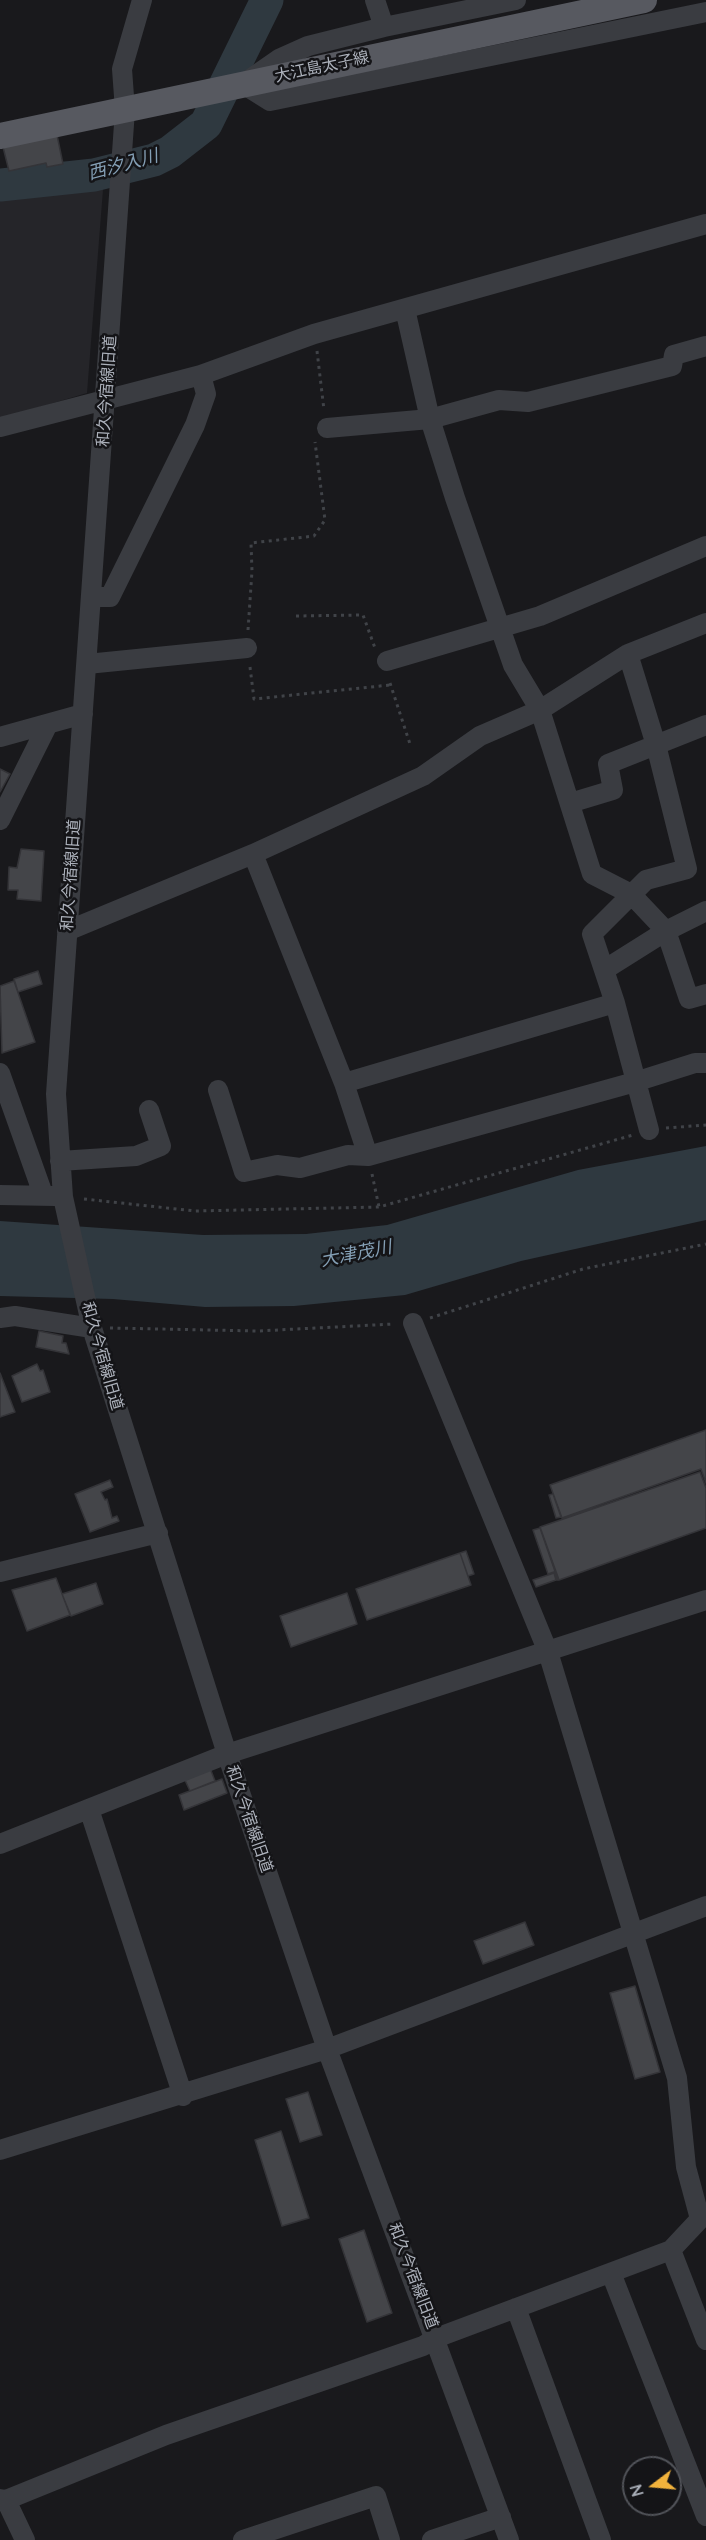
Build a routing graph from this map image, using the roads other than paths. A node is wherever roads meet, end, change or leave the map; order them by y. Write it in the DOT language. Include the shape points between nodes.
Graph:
graph roads {
  1 [pos="142,0"];
  2 [pos="375,0"];
  3 [pos="516,0"];
  4 [pos="644,0"];
  5 [pos="706,12"];
  6 [pos="384,27"];
  7 [pos="308,46"];
  8 [pos="349,60"];
  9 [pos="243,84"];
  10 [pos="318,92"];
  11 [pos="125,110"];
  12 [pos="0,136"];
  13 [pos="706,224"];
  14 [pos="405,309"];
  15 [pos="706,346"];
  16 [pos="201,375"];
  17 [pos="107,399"];
  18 [pos="430,419"];
  19 [pos="0,427"];
  20 [pos="327,428"];
  21 [pos="706,546"];
  22 [pos="92,597"];
  23 [pos="706,623"];
  24 [pos="499,630"];
  25 [pos="247,648"];
  26 [pos="628,654"];
  27 [pos="387,661"];
  28 [pos="87,664"];
  29 [pos="540,710"];
  30 [pos="83,714"];
  31 [pos="48,724"];
  32 [pos="706,725"];
  33 [pos="0,737"];
  34 [pos="656,745"];
  35 [pos="570,803"];
  36 [pos="0,820"];
  37 [pos="253,854"];
  38 [pos="632,894"];
  39 [pos="706,911"];
  40 [pos="67,931"];
  41 [pos="666,931"];
  42 [pos="604,970"];
  43 [pos="706,994"];
  44 [pos="615,1003"];
  45 [pos="706,1063"];
  46 [pos="0,1072"];
  47 [pos="634,1082"];
  48 [pos="344,1083"];
  49 [pos="218,1090"];
  50 [pos="150,1110"];
  51 [pos="649,1130"];
  52 [pos="368,1156"];
  53 [pos="60,1161"];
  54 [pos="43,1194"];
  55 [pos="0,1195"];
  56 [pos="63,1197"];
  57 [pos="0,1318"];
  58 [pos="413,1323"];
  59 [pos="92,1328"];
  60 [pos="158,1533"];
  61 [pos="0,1572"];
  62 [pos="706,1600"];
  63 [pos="548,1652"];
  64 [pos="227,1754"];
  65 [pos="89,1809"];
  66 [pos="0,1845"];
  67 [pos="706,1906"];
  68 [pos="632,1933"];
  69 [pos="327,2049"];
  70 [pos="183,2096"];
  71 [pos="0,2150"];
  72 [pos="700,2219"];
  73 [pos="706,2239"];
  74 [pos="671,2250"];
  75 [pos="611,2273"];
  76 [pos="516,2308"];
  77 [pos="436,2338"];
  78 [pos="706,2340"];
  79 [pos="3,2499"];
  80 [pos="706,2516"];
  81 [pos="501,2517"];
  82 [pos="25,2540"];
  83 [pos="243,2540"];
  84 [pos="390,2540"];
  85 [pos="432,2540"];
  86 [pos="509,2540"];
  87 [pos="601,2540"];
  1 -- 11 [label="street, 和久今宿線旧道" via="122,69"];
  2 -- 6 [label="street"];
  3 -- 6 [label="street"];
  4 -- 8 [label="main road, 大江島太子線"];
  5 -- 10 [label="street"];
  6 -- 7 [label="street"];
  7 -- 8 [label="street"];
  7 -- 9 [label="street" via="279,59"];
  8 -- 9 [label="main road, 大江島太子線"];
  8 -- 10 [label="street"];
  9 -- 10 [label="street" via="270,101"];
  9 -- 11 [label="main road, 大江島太子線"];
  11 -- 12 [label="main road, 大江島太子線"];
  11 -- 17 [label="street, 和久今宿線旧道"];
  13 -- 14 [label="street"];
  14 -- 16 [label="street" via="314,334"];
  14 -- 18 [label="street"];
  15 -- 18 [label="street" via="674,355 672,366 528,402 499,400"];
  16 -- 17 [label="street"];
  16 -- 22 [label="street" via="206,394 195,426 110,597"];
  17 -- 19 [label="street"];
  17 -- 22 [label="street, 和久今宿線旧道"];
  18 -- 20 [label="street"];
  18 -- 24 [label="street"];
  21 -- 24 [label="street"];
  22 -- 28 [label="street, 和久今宿線旧道"];
  23 -- 26 [label="street"];
  24 -- 27 [label="street"];
  24 -- 29 [label="street" via="513,664"];
  25 -- 28 [label="street"];
  26 -- 29 [label="street"];
  26 -- 34 [label="street"];
  28 -- 30 [label="street, 和久今宿線旧道"];
  29 -- 35 [label="street"];
  29 -- 37 [label="street" via="480,736 423,776"];
  30 -- 31 [label="street"];
  30 -- 40 [label="street, 和久今宿線旧道"];
  31 -- 33 [label="street"];
  31 -- 36 [label="street"];
  32 -- 34 [label="street"];
  34 -- 35 [label="street" via="608,764 613,790"];
  34 -- 38 [label="street" via="687,869 646,880"];
  35 -- 38 [label="street" via="592,873"];
  37 -- 40 [label="street"];
  37 -- 48 [label="street"];
  38 -- 41 [label="street"];
  38 -- 42 [label="street" via="592,934"];
  39 -- 41 [label="street"];
  40 -- 53 [label="street, 和久今宿線旧道" via="56,1094"];
  41 -- 42 [label="street"];
  41 -- 43 [label="street" via="689,999"];
  42 -- 44 [label="street"];
  44 -- 47 [label="street"];
  44 -- 48 [label="street"];
  45 -- 47 [label="street"];
  46 -- 54 [label="street"];
  47 -- 51 [label="street"];
  47 -- 52 [label="street"];
  48 -- 52 [label="street"];
  49 -- 52 [label="street" via="244,1172 277,1165 300,1168 348,1155"];
  50 -- 53 [label="street" via="161,1146 136,1156"];
  53 -- 56 [label="street, 和久今宿線旧道"];
  54 -- 55 [label="street"];
  54 -- 56 [label="street"];
  56 -- 59 [label="street, 和久今宿線旧道"];
  57 -- 59 [label="street" via="15,1316"];
  58 -- 63 [label="street"];
  59 -- 60 [label="street, 和久今宿線旧道"];
  60 -- 61 [label="street"];
  60 -- 64 [label="street, 和久今宿線旧道"];
  62 -- 63 [label="street"];
  63 -- 64 [label="street"];
  63 -- 68 [label="street"];
  64 -- 65 [label="street"];
  64 -- 69 [label="street, 和久今宿線旧道"];
  65 -- 66 [label="street"];
  65 -- 70 [label="street"];
  67 -- 68 [label="street"];
  68 -- 69 [label="street"];
  68 -- 72 [label="street" via="677,2078 687,2167"];
  69 -- 70 [label="street"];
  69 -- 77 [label="street, 和久今宿線旧道"];
  70 -- 71 [label="street"];
  72 -- 73 [label="street"];
  72 -- 74 [label="street"];
  74 -- 75 [label="street"];
  74 -- 78 [label="street"];
  75 -- 76 [label="street"];
  75 -- 80 [label="street"];
  76 -- 77 [label="street"];
  76 -- 87 [label="street"];
  77 -- 79 [label="street"];
  77 -- 81 [label="street, 和久今宿線旧道"];
  79 -- 82 [label="street"];
  81 -- 85 [label="street"];
  81 -- 86 [label="street, 和久今宿線旧道"];
  83 -- 84 [label="street" via="376,2496"];
}
